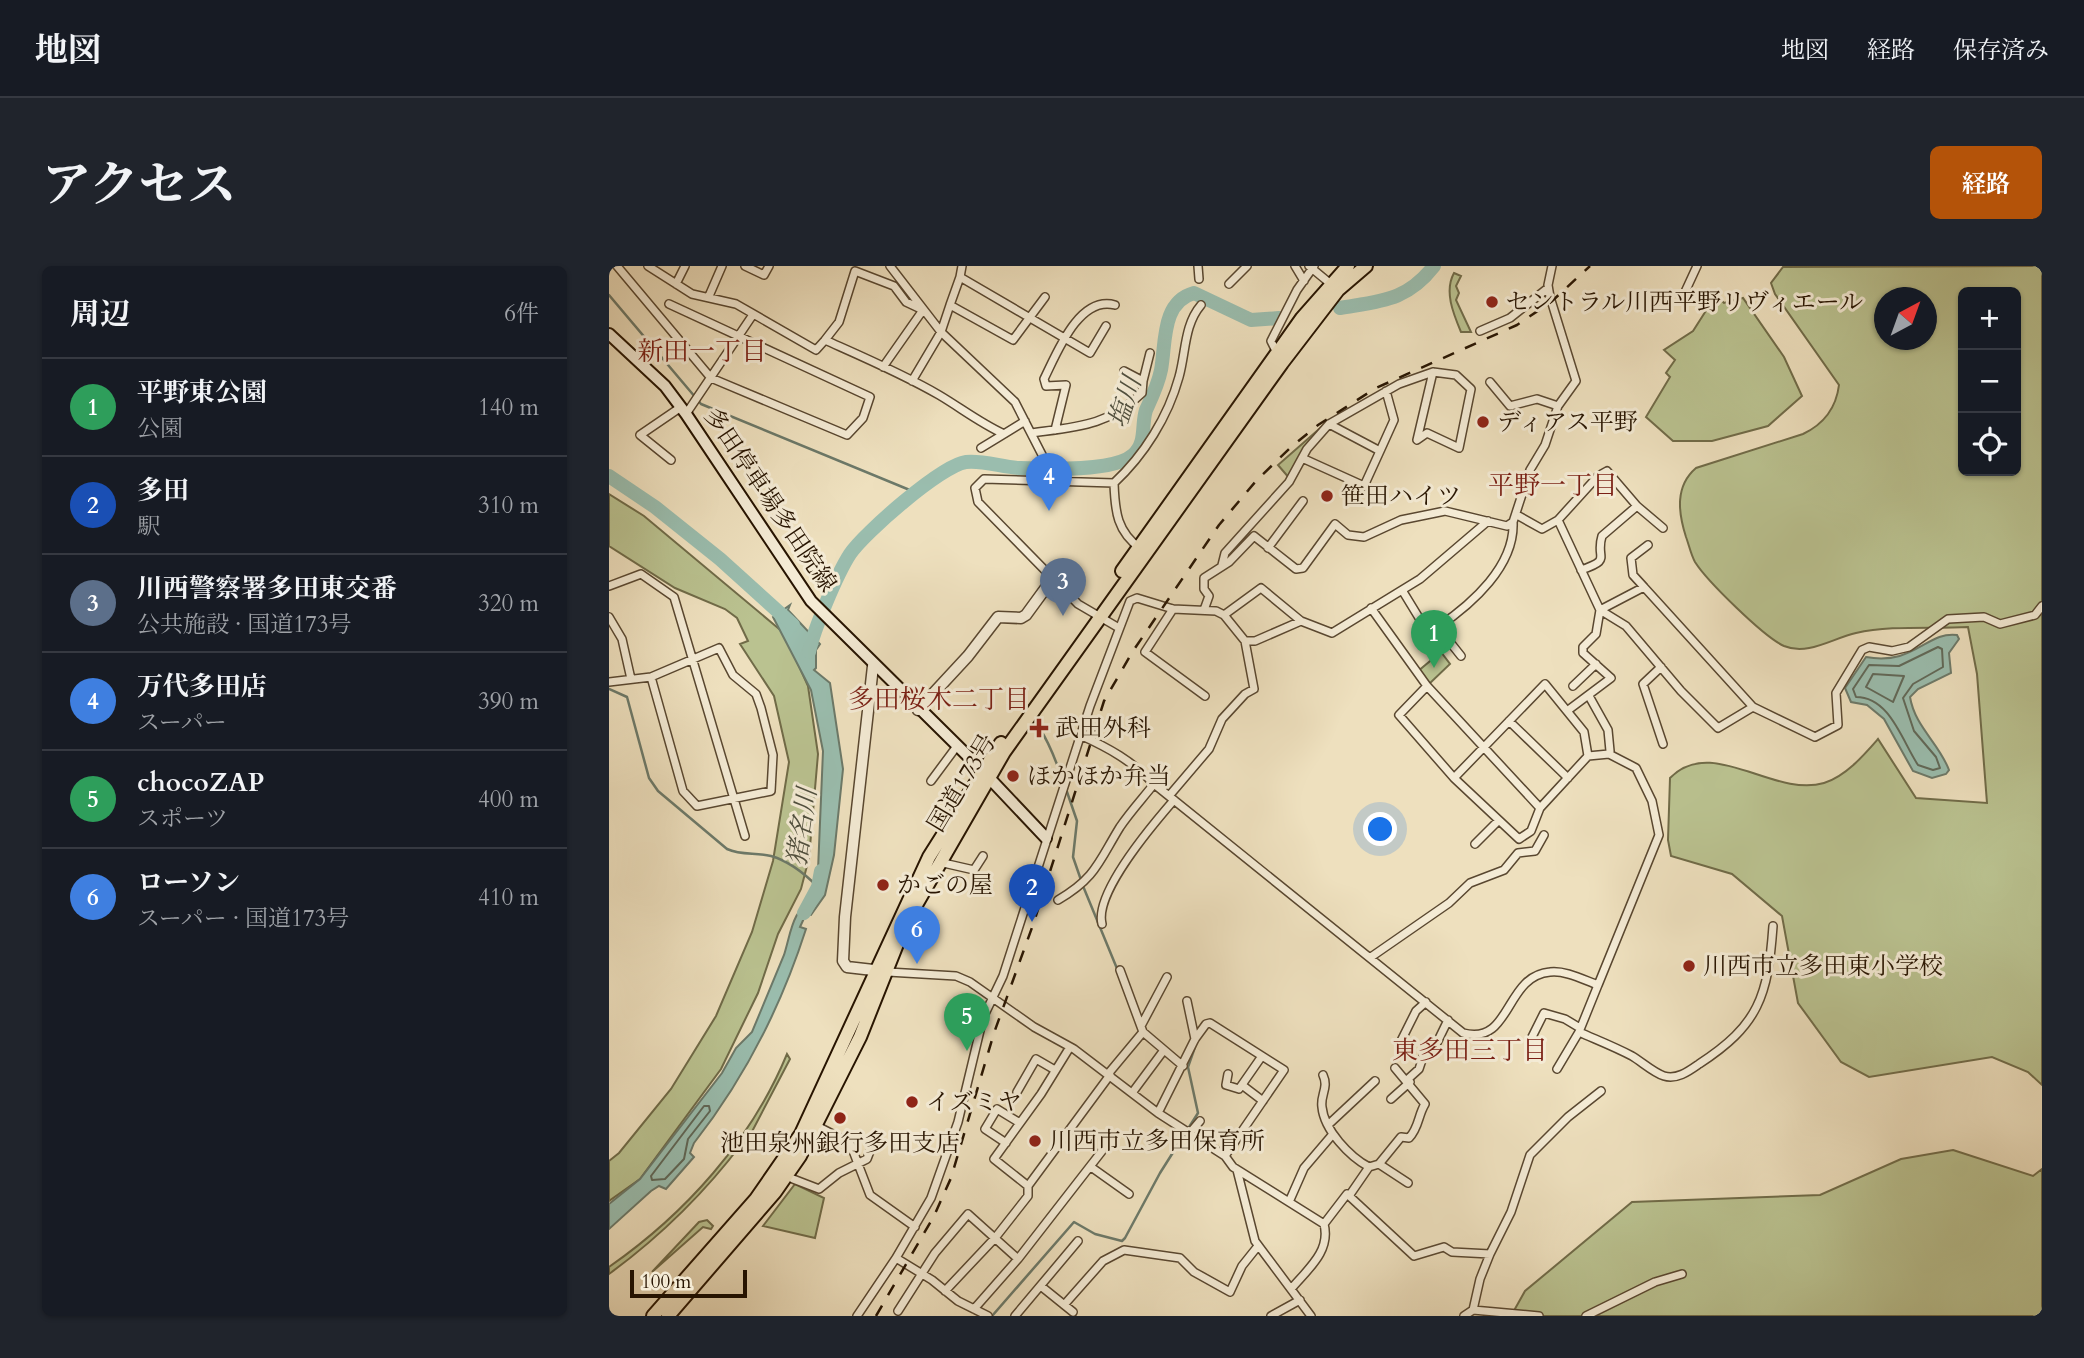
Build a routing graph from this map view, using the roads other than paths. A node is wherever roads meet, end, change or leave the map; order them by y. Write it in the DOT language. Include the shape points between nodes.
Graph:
graph roads {
  1 [pos="617,266"];
  2 [pos="648,266"];
  3 [pos="685,266"];
  4 [pos="722,266"];
  5 [pos="745,266"];
  6 [pos="769,266"];
  7 [pos="890,266"];
  8 [pos="963,266"];
  9 [pos="1198,266"];
  10 [pos="1247,266"];
  11 [pos="1295,266"];
  12 [pos="1348,266"];
  13 [pos="1366,266"];
  14 [pos="1552,266"];
  15 [pos="1697,266"];
  16 [pos="1311,267"];
  17 [pos="661,270"];
  18 [pos="960,277"];
  19 [pos="1199,279"];
  20 [pos="1304,281"];
  21 [pos="676,284"];
  22 [pos="1229,284"];
  23 [pos="1334,287"];
  24 [pos="1548,288"];
  25 [pos="1685,292"];
  26 [pos="709,296"];
  27 [pos="1045,296"];
  28 [pos="669,304"];
  29 [pos="950,305"];
  30 [pos="1201,305"];
  31 [pos="1115,306"];
  32 [pos="923,310"];
  33 [pos="752,316"];
  34 [pos="1029,319"];
  35 [pos="1106,326"];
  36 [pos="1480,331"];
  37 [pos="941,332"];
  38 [pos="609,334"];
  39 [pos="739,336"];
  40 [pos="1065,339"];
  41 [pos="825,340"];
  42 [pos="1150,353"];
  43 [pos="1279,358"];
  44 [pos="883,367"];
  45 [pos="1124,371"];
  46 [pos="1433,372"];
  47 [pos="711,378"];
  48 [pos="912,381"];
  49 [pos="1143,381"];
  50 [pos="1490,382"];
  51 [pos="1386,391"];
  52 [pos="1558,405"];
  53 [pos="684,410"];
  54 [pos="1025,421"];
  55 [pos="1329,424"];
  56 [pos="1055,429"];
  57 [pos="1031,433"];
  58 [pos="1005,434"];
  59 [pos="981,448"];
  60 [pos="1380,451"];
  61 [pos="1302,458"];
  62 [pos="671,460"];
  63 [pos="1056,482"];
  64 [pos="1114,483"];
  65 [pos="1303,501"];
  66 [pos="1637,506"];
  67 [pos="1515,518"];
  68 [pos="1558,520"];
  69 [pos="1488,522"];
  70 [pos="1663,528"];
  71 [pos="1648,545"];
  72 [pos="1268,548"];
  73 [pos="1142,550"];
  74 [pos="1222,565"];
  75 [pos="1581,570"];
  76 [pos="1053,578"];
  77 [pos="609,586"];
  78 [pos="1644,587"];
  79 [pos="1402,590"];
  80 [pos="2042,606"];
  81 [pos="1371,608"];
  82 [pos="1173,609"];
  83 [pos="1204,610"];
  84 [pos="1600,610"];
  85 [pos="1096,614"];
  86 [pos="1224,615"];
  87 [pos="609,617"];
  88 [pos="1301,621"];
  89 [pos="1438,627"];
  90 [pos="1119,628"];
  91 [pos="1245,641"];
  92 [pos="1461,656"];
  93 [pos="691,660"];
  94 [pos="1596,664"];
  95 [pos="873,666"];
  96 [pos="1661,667"];
  97 [pos="651,677"];
  98 [pos="631,679"];
  99 [pos="609,682"];
  100 [pos="1427,686"];
  101 [pos="1573,686"];
  102 [pos="1205,696"];
  103 [pos="1589,696"];
  104 [pos="1753,707"];
  105 [pos="918,710"];
  106 [pos="1567,711"];
  107 [pos="1510,721"];
  108 [pos="1080,735"];
  109 [pos="1663,744"];
  110 [pos="957,746"];
  111 [pos="1482,749"];
  112 [pos="1610,751"];
  113 [pos="1588,756"];
  114 [pos="986,774"];
  115 [pos="1454,778"];
  116 [pos="1568,778"];
  117 [pos="931,782"];
  118 [pos="1154,784"];
  119 [pos="1172,798"];
  120 [pos="733,799"];
  121 [pos="1541,808"];
  122 [pos="1499,821"];
  123 [pos="1544,835"];
  124 [pos="745,836"];
  125 [pos="1046,838"];
  126 [pos="1475,844"];
  127 [pos="983,856"];
  128 [pos="939,862"];
  129 [pos="1064,900"];
  130 [pos="1102,924"];
  131 [pos="1773,926"];
  132 [pos="1371,957"];
  133 [pos="1120,970"];
  134 [pos="874,971"];
  135 [pos="888,972"];
  136 [pos="1167,977"];
  137 [pos="1598,985"];
  138 [pos="993,998"];
  139 [pos="1187,1001"];
  140 [pos="1426,1002"];
  141 [pos="1448,1020"];
  142 [pos="1142,1028"];
  143 [pos="1579,1030"];
  144 [pos="1195,1040"];
  145 [pos="1529,1041"];
  146 [pos="1399,1045"];
  147 [pos="1070,1047"];
  148 [pos="1164,1050"];
  149 [pos="1262,1056"];
  150 [pos="1183,1066"];
  151 [pos="1395,1068"];
  152 [pos="1557,1069"];
  153 [pos="1055,1070"];
  154 [pos="1109,1074"];
  155 [pos="1229,1074"];
  156 [pos="1323,1075"];
  157 [pos="1375,1081"];
  158 [pos="1409,1081"];
  159 [pos="1241,1085"];
  160 [pos="1601,1091"];
  161 [pos="1017,1092"];
  162 [pos="1132,1093"];
  163 [pos="1391,1100"];
  164 [pos="1263,1101"];
  165 [pos="1158,1113"];
  166 [pos="1200,1121"];
  167 [pos="1020,1123"];
  168 [pos="1329,1124"];
  169 [pos="817,1126"];
  170 [pos="1189,1133"];
  171 [pos="1333,1134"];
  172 [pos="1006,1143"];
  173 [pos="872,1146"];
  174 [pos="1102,1151"];
  175 [pos="1225,1156"];
  176 [pos="859,1164"];
  177 [pos="1379,1164"];
  178 [pos="1091,1167"];
  179 [pos="1369,1167"];
  180 [pos="1237,1169"];
  181 [pos="793,1179"];
  182 [pos="1408,1183"];
  183 [pos="1028,1186"];
  184 [pos="1129,1194"];
  185 [pos="1349,1196"];
  186 [pos="1289,1202"];
  187 [pos="1324,1224"];
  188 [pos="915,1227"];
  189 [pos="995,1238"];
  190 [pos="1077,1241"];
  191 [pos="1258,1246"];
  192 [pos="1490,1254"];
  193 [pos="896,1258"];
  194 [pos="1018,1259"];
  195 [pos="922,1273"];
  196 [pos="1682,1274"];
  197 [pos="1042,1287"];
  198 [pos="1291,1289"];
  199 [pos="946,1291"];
  200 [pos="1300,1300"];
  201 [pos="1065,1305"];
  202 [pos="974,1309"];
  203 [pos="1473,1310"];
  204 [pos="898,1311"];
  205 [pos="1073,1312"];
  206 [pos="663,1314"];
  207 [pos="857,1316"];
  208 [pos="988,1316"];
  209 [pos="1015,1316"];
  210 [pos="1271,1316"];
  211 [pos="1311,1316"];
  212 [pos="1464,1316"];
  213 [pos="1539,1316"];
  214 [pos="1587,1316"];
  1 -- 47 [label="street"];
  2 -- 17 [label="street"];
  3 -- 21 [label="street"];
  4 -- 26 [label="street"];
  5 -- 6 [label="street" via="764,275"];
  7 -- 32 [label="street"];
  8 -- 18 [label="street"];
  9 -- 19 [label="street"];
  10 -- 22 [label="street"];
  11 -- 20 [label="street"];
  12 -- 23 [label="highway, 国道173号"];
  13 -- 23 [label="highway, 国道173号"];
  14 -- 24 [label="street"];
  15 -- 25 [label="street"];
  16 -- 20 [label="street"];
  16 -- 23 [label="street"];
  17 -- 21 [label="street"];
  18 -- 29 [label="street"];
  18 -- 34 [label="street"];
  20 -- 43 [label="street" via="1271,341"];
  21 -- 26 [label="street" via="692,294"];
  23 -- 43 [label="highway, 国道173号"];
  24 -- 36 [label="street" via="1510,318"];
  24 -- 52 [label="street" via="1576,381"];
  26 -- 33 [label="street" via="736,304"];
  27 -- 34 [label="street"];
  28 -- 39 [label="street"];
  29 -- 34 [label="street" via="1013,340"];
  29 -- 37 [label="street"];
  30 -- 64 [label="street" via="1191,317 1169,407 1144,448"];
  31 -- 40 [label="street" via="1106,303 1089,308"];
  32 -- 37 [label="street"];
  32 -- 41 [label="street" via="906,302 894,286 855,271 839,322"];
  32 -- 44 [label="street"];
  33 -- 39 [label="street"];
  33 -- 41 [label="street" via="816,349"];
  34 -- 40 [label="street"];
  35 -- 40 [label="street" via="1090,353"];
  37 -- 48 [label="street"];
  37 -- 54 [label="street" via="1015,402"];
  38 -- 53 [label="main road, 多田停車場多田院線"];
  39 -- 47 [label="street"];
  39 -- 47 [label="street" via="870,397 863,418 847,435"];
  40 -- 56 [label="street" via="1044,379 1046,386 1066,385"];
  41 -- 44 [label="street"];
  42 -- 49 [label="street"];
  43 -- 73 [label="highway, 国道173号"];
  44 -- 48 [label="street"];
  45 -- 49 [label="street"];
  46 -- 46 [label="street" via="1456,375 1471,389 1459,448 1427,433 1417,440"];
  46 -- 51 [label="street"];
  47 -- 53 [label="street"];
  48 -- 58 [label="street"];
  49 -- 56 [label="street" via="1142,394 1129,406 1096,424"];
  50 -- 52 [label="street" via="1510,406 1538,399"];
  51 -- 55 [label="street"];
  51 -- 60 [label="street" via="1394,420"];
  52 -- 67 [label="street"];
  53 -- 62 [label="street" via="640,435"];
  53 -- 95 [label="main road, 多田停車場多田院線" via="811,601"];
  54 -- 57 [label="street"];
  54 -- 58 [label="street"];
  55 -- 60 [label="street"];
  55 -- 61 [label="street"];
  56 -- 57 [label="street"];
  57 -- 63 [label="street"];
  58 -- 59 [label="street"];
  60 -- 61 [label="street" via="1364,486"];
  61 -- 74 [label="street" via="1289,482 1225,553"];
  63 -- 64 [label="street"];
  63 -- 76 [label="street" via="984,479 975,488 978,502"];
  64 -- 73 [label="street" via="1115,514 1126,538"];
  65 -- 72 [label="street"];
  66 -- 68 [label="street" via="1607,471"];
  66 -- 70 [label="street"];
  66 -- 75 [label="street" via="1602,536 1604,556 1598,564"];
  67 -- 68 [label="street" via="1542,529"];
  67 -- 69 [label="street" via="1507,526"];
  67 -- 89 [label="street" via="1510,549 1480,593"];
  68 -- 75 [label="street"];
  69 -- 72 [label="street" via="1445,511 1401,520 1364,537 1347,535 1335,524 1303,568 1296,569"];
  69 -- 79 [label="street"];
  71 -- 78 [label="street" via="1631,558 1633,575"];
  72 -- 74 [label="street" via="1254,536"];
  73 -- 85 [label="highway, 国道173号"];
  74 -- 83 [label="street" via="1204,578 1209,596"];
  75 -- 84 [label="street"];
  76 -- 85 [label="street" via="1078,604"];
  76 -- 105 [label="street" via="1026,615 998,617"];
  77 -- 93 [label="street" via="641,574 674,597"];
  78 -- 84 [label="street"];
  78 -- 104 [label="street"];
  79 -- 81 [label="street"];
  79 -- 89 [label="street" via="1425,626"];
  80 -- 104 [label="street" via="2035,615 2000,624 1984,617 1948,619 1909,647 1862,650 1836,693 1838,725 1815,737"];
  81 -- 88 [label="street" via="1332,633"];
  81 -- 100 [label="street"];
  82 -- 83 [label="street"];
  82 -- 90 [label="street" via="1137,598 1130,601"];
  82 -- 102 [label="street" via="1145,652"];
  83 -- 86 [label="street"];
  84 -- 94 [label="street" via="1596,634 1583,647 1583,653"];
  84 -- 96 [label="street" via="1626,625"];
  85 -- 90 [label="street"];
  85 -- 114 [label="highway, 国道173号"];
  86 -- 88 [label="street" via="1261,588"];
  86 -- 91 [label="street"];
  87 -- 98 [label="street" via="622,639"];
  88 -- 91 [label="street" via="1255,642"];
  89 -- 92 [label="street"];
  90 -- 108 [label="street"];
  91 -- 119 [label="street" via="1254,690 1222,719 1209,749"];
  93 -- 97 [label="street"];
  93 -- 120 [label="street"];
  93 -- 120 [label="street" via="719,648 733,675 755,694 761,708 773,755 771,791"];
  94 -- 101 [label="street"];
  94 -- 103 [label="street" via="1611,678"];
  95 -- 105 [label="main road, 多田停車場多田院線"];
  95 -- 134 [label="street" via="843,961 846,967"];
  96 -- 104 [label="street" via="1718,727"];
  96 -- 109 [label="street" via="1643,684"];
  97 -- 98 [label="street"];
  97 -- 120 [label="street" via="683,791 697,806"];
  98 -- 99 [label="street"];
  100 -- 111 [label="street"];
  100 -- 115 [label="street" via="1399,715"];
  103 -- 106 [label="street"];
  103 -- 112 [label="street" via="1608,730"];
  105 -- 110 [label="main road, 多田停車場多田院線"];
  106 -- 107 [label="street" via="1545,684"];
  106 -- 113 [label="street" via="1584,732"];
  107 -- 111 [label="street"];
  107 -- 116 [label="street"];
  108 -- 118 [label="street" via="1135,765"];
  108 -- 125 [label="street"];
  110 -- 114 [label="main road, 多田停車場多田院線"];
  110 -- 117 [label="street"];
  111 -- 115 [label="street"];
  111 -- 121 [label="street"];
  113 -- 116 [label="street"];
  113 -- 137 [label="street" via="1609,754 1636,768 1652,801 1659,835"];
  114 -- 125 [label="main road, 多田停車場多田院線"];
  114 -- 128 [label="highway, 国道173号"];
  114 -- 134 [label="highway, 国道173号" via="929,857"];
  115 -- 122 [label="street"];
  116 -- 121 [label="street"];
  118 -- 119 [label="street"];
  118 -- 129 [label="street" via="1085,884"];
  119 -- 130 [label="street" via="1122,868 1102,909"];
  119 -- 132 [label="street"];
  120 -- 124 [label="street"];
  121 -- 122 [label="street" via="1531,831 1518,839"];
  122 -- 126 [label="street"];
  123 -- 132 [label="street" via="1535,851 1518,853 1504,870 1470,883"];
  125 -- 138 [label="street"];
  127 -- 128 [label="street" via="974,870"];
  128 -- 135 [label="highway, 国道173号" via="905,924"];
  131 -- 143 [label="street" via="1771,957 1756,1012 1726,1047 1680,1076 1665,1077"];
  132 -- 140 [label="street"];
  133 -- 142 [label="street"];
  134 -- 135 [label="street"];
  134 -- 206 [label="highway, 国道173号" via="820,1097 789,1152"];
  135 -- 138 [label="street" via="956,976"];
  135 -- 169 [label="highway, 国道173号"];
  136 -- 142 [label="street"];
  137 -- 141 [label="street" via="1551,972 1534,977 1523,985 1487,1035 1464,1033"];
  137 -- 143 [label="street"];
  138 -- 147 [label="street"];
  138 -- 188 [label="street" via="983,1018 950,1147"];
  139 -- 144 [label="street"];
  140 -- 141 [label="street"];
  140 -- 146 [label="street"];
  141 -- 158 [label="street" via="1431,1055 1424,1054"];
  142 -- 148 [label="street"];
  142 -- 154 [label="street"];
  143 -- 145 [label="street" via="1565,1019 1544,1013"];
  143 -- 152 [label="street"];
  144 -- 149 [label="street" via="1210,1023"];
  144 -- 150 [label="street"];
  147 -- 153 [label="street"];
  147 -- 154 [label="street"];
  148 -- 150 [label="street"];
  148 -- 162 [label="street"];
  149 -- 159 [label="street"];
  149 -- 164 [label="street" via="1284,1070"];
  150 -- 165 [label="street"];
  151 -- 158 [label="street"];
  153 -- 161 [label="street" via="1036,1059"];
  153 -- 167 [label="street"];
  154 -- 162 [label="street"];
  154 -- 183 [label="street"];
  155 -- 159 [label="street" via="1226,1085 1233,1089"];
  156 -- 168 [label="street" via="1322,1108"];
  157 -- 168 [label="street"];
  158 -- 163 [label="street"];
  158 -- 177 [label="street" via="1425,1104 1413,1135 1401,1137"];
  159 -- 164 [label="street"];
  160 -- 192 [label="street" via="1530,1155 1511,1212"];
  162 -- 165 [label="street"];
  164 -- 175 [label="street"];
  165 -- 170 [label="street"];
  166 -- 170 [label="street"];
  167 -- 172 [label="street"];
  167 -- 172 [label="street" via="997,1109 985,1129"];
  168 -- 171 [label="street"];
  169 -- 176 [label="street" via="851,1143"];
  169 -- 206 [label="highway, 国道173号" via="775,1192"];
  170 -- 175 [label="street"];
  171 -- 179 [label="street"];
  171 -- 186 [label="street" via="1304,1168"];
  172 -- 183 [label="street" via="993,1159"];
  173 -- 176 [label="street" via="867,1159"];
  174 -- 178 [label="street"];
  175 -- 180 [label="street"];
  176 -- 181 [label="street" via="819,1189"];
  176 -- 188 [label="street" via="870,1195"];
  177 -- 179 [label="street"];
  177 -- 182 [label="street"];
  178 -- 184 [label="street"];
  178 -- 194 [label="street"];
  179 -- 185 [label="street"];
  180 -- 186 [label="street"];
  180 -- 191 [label="street"];
  183 -- 189 [label="street" via="1028,1196"];
  185 -- 187 [label="street"];
  185 -- 192 [label="street" via="1414,1256 1444,1247 1452,1252"];
  186 -- 187 [label="street"];
  187 -- 198 [label="street" via="1328,1238 1322,1252"];
  188 -- 193 [label="street"];
  189 -- 194 [label="street"];
  189 -- 195 [label="street" via="968,1214"];
  189 -- 199 [label="street"];
  190 -- 197 [label="street"];
  191 -- 198 [label="street"];
  191 -- 201 [label="street" via="1230,1292 1194,1272 1180,1258 1124,1250 1103,1261"];
  192 -- 203 [label="street"];
  193 -- 195 [label="street"];
  193 -- 207 [label="street"];
  194 -- 202 [label="street"];
  195 -- 199 [label="street"];
  195 -- 204 [label="street"];
  196 -- 214 [label="street" via="1655,1282"];
  197 -- 201 [label="street"];
  197 -- 209 [label="street"];
  198 -- 200 [label="street"];
  199 -- 202 [label="street"];
  200 -- 210 [label="street"];
  200 -- 211 [label="street"];
  201 -- 205 [label="street"];
  202 -- 208 [label="street"];
  203 -- 212 [label="street"];
  203 -- 213 [label="street"];
}
